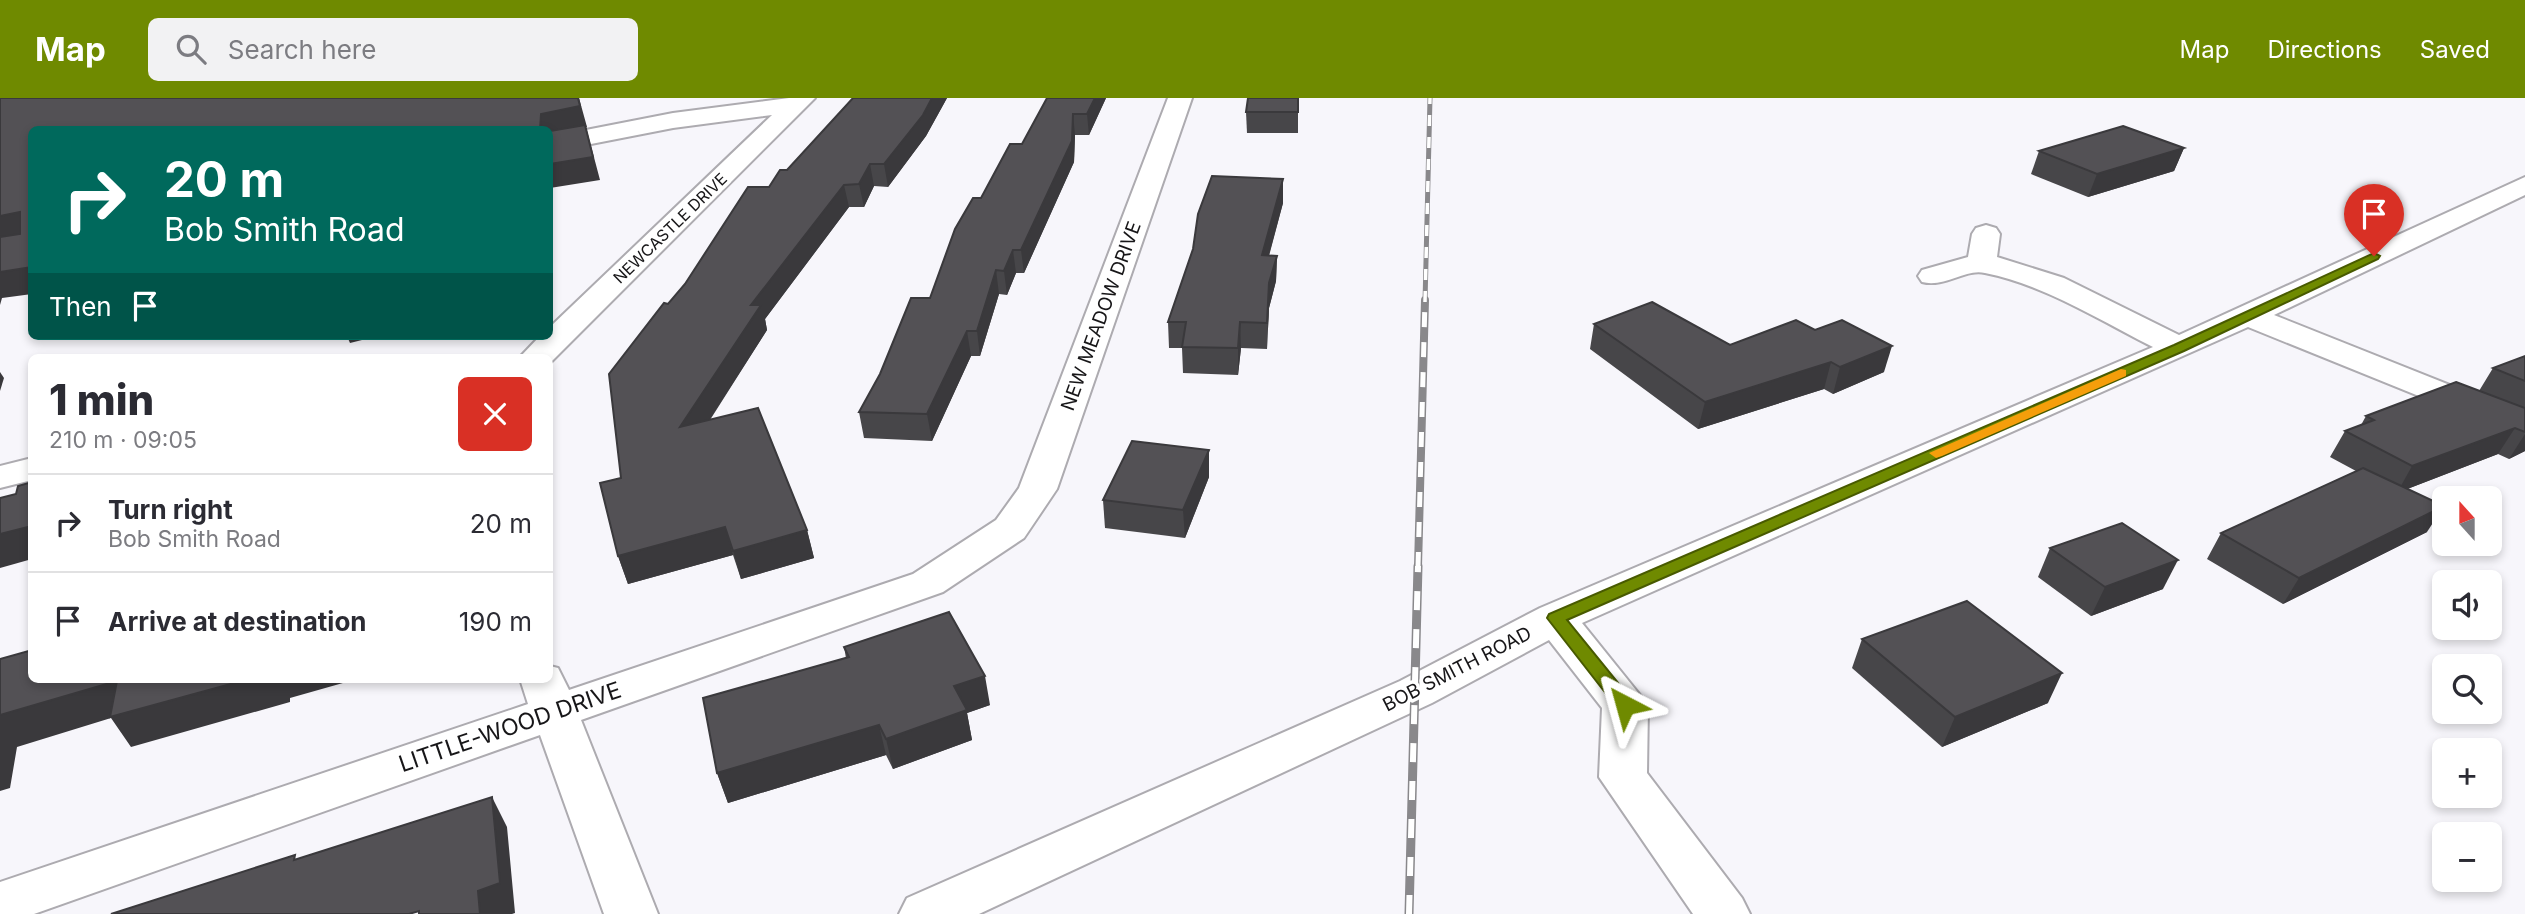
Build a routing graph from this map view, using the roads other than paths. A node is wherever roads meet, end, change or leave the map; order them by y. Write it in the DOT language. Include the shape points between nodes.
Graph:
graph roads {
  1 [pos="1181,98"];
  2 [pos="800,102"];
  3 [pos="553,143"];
  4 [pos="2525,185"];
  5 [pos="1933,276"];
  6 [pos="2248,316"];
  7 [pos="2179,348"];
  8 [pos="540,354"];
  9 [pos="2525,428"];
  10 [pos="28,470"];
  11 [pos="0,477"];
  12 [pos="1010,529"];
  13 [pos="1555,618"];
  14 [pos="547,696"];
  15 [pos="0,904"];
  16 [pos="631,914"];
  17 [pos="926,914"];
  18 [pos="1723,914"];
  1 -- 12 [label="street, NEW MEADOW DRIVE" via="1038,489"];
  2 -- 3 [label="street" via="668,120"];
  2 -- 8 [label="street, NEWCASTLE DRIVE"];
  4 -- 6 [label="street, BOB SMITH ROAD"];
  5 -- 7 [label="street" via="1984,248"];
  6 -- 7 [label="street, BOB SMITH ROAD"];
  6 -- 9 [label="street"];
  7 -- 13 [label="street, BOB SMITH ROAD"];
  10 -- 11 [label="street"];
  12 -- 14 [label="street, LITTLE-WOOD DRIVE" via="928,583"];
  13 -- 17 [label="street, BOB SMITH ROAD" via="1416,692"];
  13 -- 18 [label="street" via="1625,705 1623,777"];
  14 -- 15 [label="street, LITTLE-WOOD DRIVE"];
  14 -- 16 [label="street"];
}
